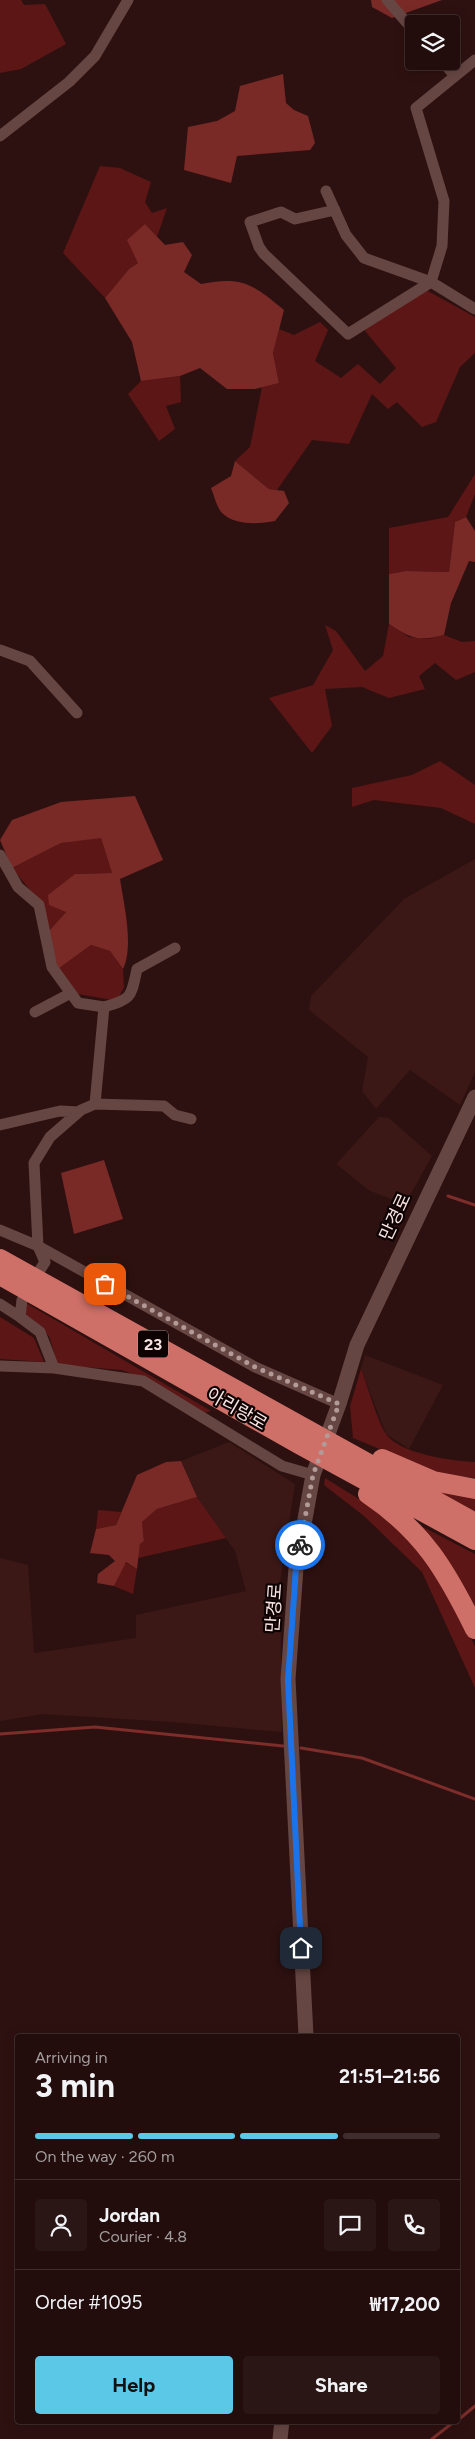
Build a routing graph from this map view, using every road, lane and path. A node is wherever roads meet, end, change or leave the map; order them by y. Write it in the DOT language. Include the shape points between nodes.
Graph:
graph roads {
  1 [pos="128,0"];
  2 [pos="387,0"];
  3 [pos="405,21"];
  4 [pos="475,60"];
  5 [pos="450,70"];
  6 [pos="455,76"];
  7 [pos="0,136"];
  8 [pos="326,191"];
  9 [pos="334,210"];
  10 [pos="431,282"];
  11 [pos="475,309"];
  12 [pos="0,650"];
  13 [pos="77,713"];
  14 [pos="0,855"];
  15 [pos="175,948"];
  16 [pos="71,993"];
  17 [pos="104,1007"];
  18 [pos="36,1012"];
  19 [pos="475,1097"];
  20 [pos="96,1104"];
  21 [pos="79,1112"];
  22 [pos="191,1119"];
  23 [pos="0,1125"];
  24 [pos="0,1230"];
  25 [pos="38,1246"];
  26 [pos="0,1259"];
  27 [pos="40,1270"];
  28 [pos="0,1275"];
  29 [pos="22,1300"];
  30 [pos="0,1304"];
  31 [pos="20,1316"];
  32 [pos="0,1366"];
  33 [pos="54,1368"];
  34 [pos="339,1404"];
  35 [pos="302,1437"];
  36 [pos="347,1461"];
  37 [pos="313,1475"];
  38 [pos="475,1489"];
  39 [pos="475,1523"];
  40 [pos="475,1540"];
  41 [pos="475,1629"];
  42 [pos="306,2034"];
  43 [pos="282,2424"];
  44 [pos="280,2439"];
  1 -- 7 [label="street" via="95,56 69,82"];
  2 -- 3 [label="street"];
  4 -- 6 [label="street"];
  5 -- 6 [label="street"];
  6 -- 10 [label="street" via="416,108 444,201 442,246"];
  8 -- 9 [label="street"];
  9 -- 10 [label="street" via="346,236 364,258"];
  9 -- 10 [label="street" via="295,219 281,212 250,222 264,254 348,334"];
  10 -- 11 [label="street"];
  12 -- 13 [label="street" via="30,661"];
  14 -- 16 [label="street" via="18,887 39,905 52,967"];
  15 -- 17 [label="street" via="136,969 132,992 124,1002"];
  16 -- 17 [label="street" via="78,1003"];
  16 -- 18 [label="street"];
  17 -- 20 [label="street"];
  19 -- 34 [label="street, 만경로" via="356,1345"];
  20 -- 21 [label="street"];
  20 -- 22 [label="street" via="164,1106 175,1115"];
  21 -- 23 [label="street" via="60,1111"];
  21 -- 25 [label="street" via="50,1137 34,1162"];
  24 -- 25 [label="street"];
  25 -- 27 [label="street" via="45,1262"];
  25 -- 34 [label="street" via="255,1367"];
  26 -- 35 [label="highway, 아리랑로 / 23"];
  28 -- 35 [label="highway, 아리랑로 / 23"];
  29 -- 31 [label="street"];
  30 -- 31 [label="street"];
  31 -- 33 [label="street" via="40,1332"];
  32 -- 33 [label="street"];
  33 -- 37 [label="street" via="143,1382 282,1466"];
  34 -- 37 [label="street, 만경로"];
  35 -- 36 [label="highway, 아리랑로 / 23"];
  36 -- 38 [label="highway" via="358,1449 433,1481"];
  36 -- 39 [label="highway, 아리랑로 / 23"];
  36 -- 40 [label="highway, 아리랑로 / 23"];
  36 -- 41 [label="highway" via="347,1480 414,1530 441,1566"];
  37 -- 42 [label="street, 만경로" via="296,1568 288,1680"];
  43 -- 44 [label="street"];
}
